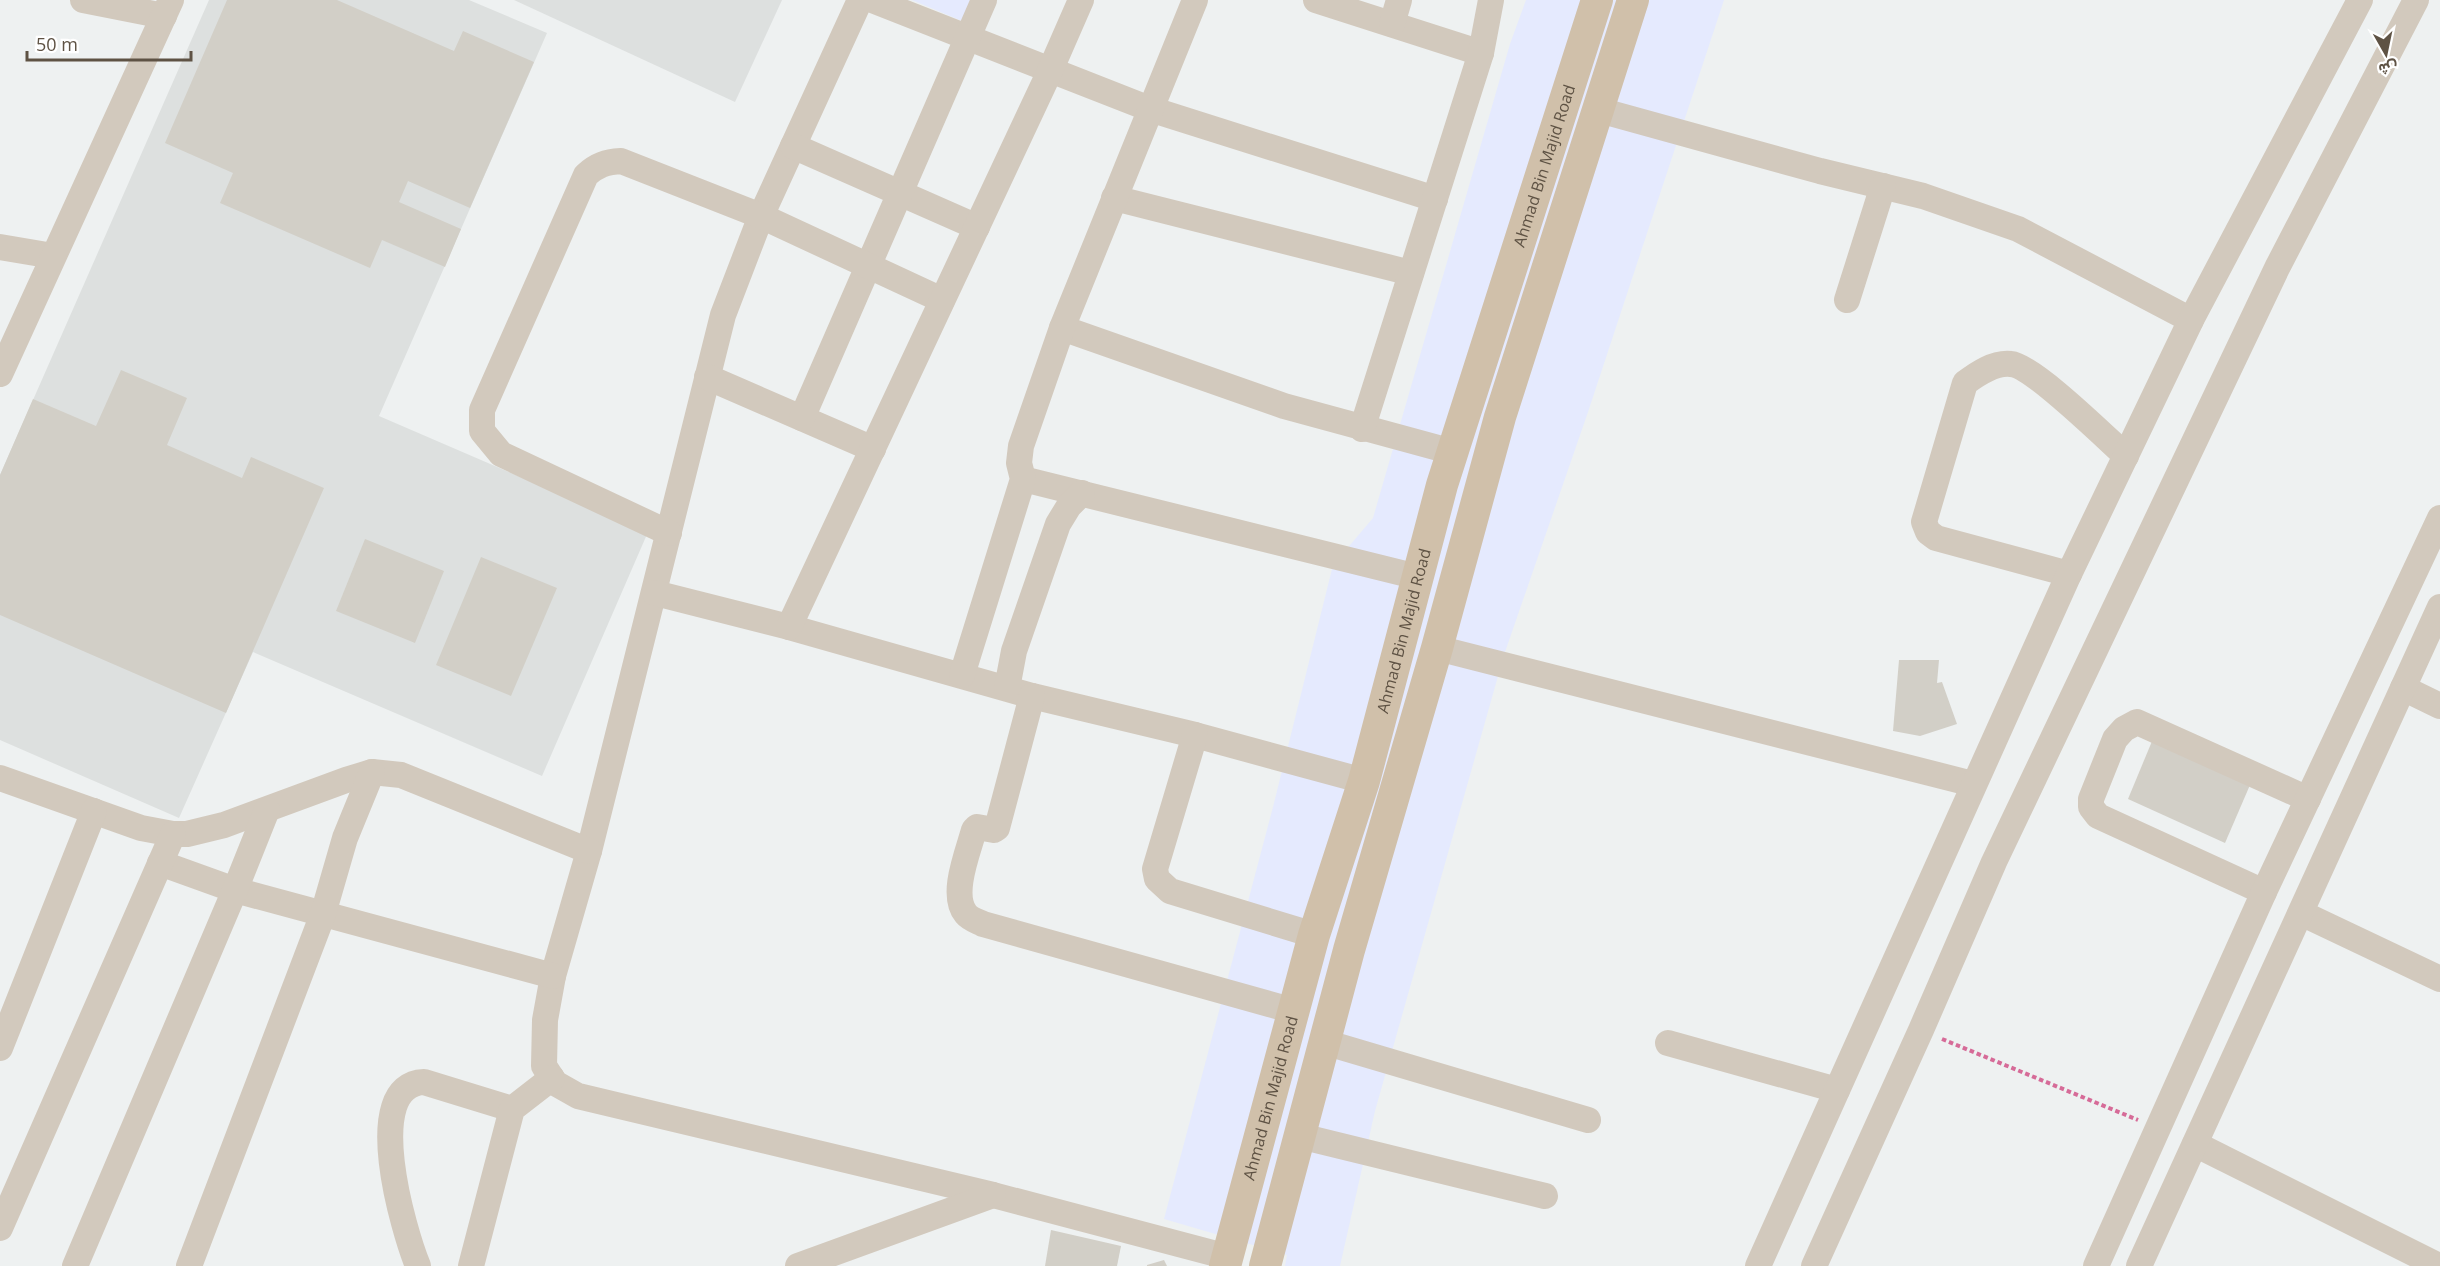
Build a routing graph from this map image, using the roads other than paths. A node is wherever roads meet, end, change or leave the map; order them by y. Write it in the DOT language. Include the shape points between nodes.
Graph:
graph roads {
  1 [pos="83,0"];
  2 [pos="860,0"];
  3 [pos="872,0"];
  4 [pos="984,0"];
  5 [pos="1081,0"];
  6 [pos="1195,0"];
  7 [pos="1316,0"];
  8 [pos="1491,0"];
  9 [pos="1596,0"];
  10 [pos="1633,0"];
  11 [pos="2360,0"];
  12 [pos="2416,0"];
  13 [pos="167,8"];
  14 [pos="1395,12"];
  15 [pos="967,38"];
  16 [pos="1481,53"];
  17 [pos="1050,71"];
  18 [pos="1150,109"];
  19 [pos="1599,110"];
  20 [pos="793,146"];
  21 [pos="1883,186"];
  22 [pos="900,195"];
  23 [pos="1114,198"];
  24 [pos="1435,199"];
  25 [pos="761,216"];
  26 [pos="977,227"];
  27 [pos="0,247"];
  28 [pos="53,256"];
  29 [pos="870,267"];
  30 [pos="1411,273"];
  31 [pos="942,300"];
  32 [pos="1847,300"];
  33 [pos="2191,320"];
  34 [pos="1062,328"];
  35 [pos="0,374"];
  36 [pos="707,377"];
  37 [pos="802,418"];
  38 [pos="1362,429"];
  39 [pos="873,449"];
  40 [pos="1453,452"];
  41 [pos="2126,456"];
  42 [pos="1023,479"];
  43 [pos="1082,493"];
  44 [pos="2440,518"];
  45 [pos="669,533"];
  46 [pos="2069,574"];
  47 [pos="1418,577"];
  48 [pos="655,593"];
  49 [pos="2440,607"];
  50 [pos="789,627"];
  51 [pos="1437,648"];
  52 [pos="962,675"];
  53 [pos="1007,688"];
  54 [pos="2403,688"];
  55 [pos="1032,696"];
  56 [pos="2440,706"];
  57 [pos="1195,735"];
  58 [pos="372,772"];
  59 [pos="0,778"];
  60 [pos="1364,781"];
  61 [pos="1973,784"];
  62 [pos="2308,799"];
  63 [pos="267,810"];
  64 [pos="94,811"];
  65 [pos="173,834"];
  66 [pos="590,851"];
  67 [pos="160,863"];
  68 [pos="235,890"];
  69 [pos="2264,892"];
  70 [pos="323,914"];
  71 [pos="2301,914"];
  72 [pos="1314,934"];
  73 [pos="553,976"];
  74 [pos="2440,979"];
  75 [pos="1294,1011"];
  76 [pos="1324,1042"];
  77 [pos="1668,1043"];
  78 [pos="0,1048"];
  79 [pos="552,1078"];
  80 [pos="1837,1090"];
  81 [pos="512,1109"];
  82 [pos="1588,1120"];
  83 [pos="1300,1136"];
  84 [pos="2195,1144"];
  85 [pos="993,1195"];
  86 [pos="1545,1196"];
  87 [pos="0,1228"];
  88 [pos="1226,1261"];
  89 [pos="75,1266"];
  90 [pos="189,1266"];
  91 [pos="418,1266"];
  92 [pos="471,1266"];
  93 [pos="798,1266"];
  94 [pos="1265,1266"];
  95 [pos="1758,1266"];
  96 [pos="1814,1266"];
  97 [pos="2096,1266"];
  98 [pos="2139,1266"];
  99 [pos="2439,1266"];
  1 -- 13 [label="street"];
  2 -- 20 [label="street"];
  3 -- 15 [label="street"];
  4 -- 15 [label="street"];
  5 -- 17 [label="street"];
  6 -- 18 [label="street"];
  7 -- 14 [label="street"];
  8 -- 16 [label="street"];
  9 -- 40 [label="main road, Ahmad Bin Majid Road"];
  10 -- 19 [label="main road"];
  11 -- 33 [label="street"];
  12 -- 96 [label="street" via="2272,279 1994,862"];
  13 -- 28 [label="street"];
  14 -- 16 [label="street"];
  15 -- 17 [label="street"];
  15 -- 22 [label="street"];
  16 -- 24 [label="street"];
  17 -- 18 [label="street"];
  17 -- 26 [label="street"];
  18 -- 23 [label="street"];
  18 -- 24 [label="street"];
  19 -- 21 [label="street"];
  19 -- 51 [label="main road" via="1500,417"];
  20 -- 22 [label="street"];
  20 -- 25 [label="street"];
  21 -- 32 [label="street"];
  21 -- 33 [label="street" via="2018,230"];
  22 -- 26 [label="street"];
  22 -- 29 [label="street"];
  23 -- 30 [label="street"];
  23 -- 34 [label="street"];
  24 -- 30 [label="street"];
  25 -- 29 [label="street"];
  25 -- 36 [label="street" via="723,315"];
  25 -- 45 [label="street" via="621,161 593,168 586,175 482,410 482,431 501,454"];
  26 -- 31 [label="street"];
  27 -- 28 [label="street"];
  28 -- 35 [label="street"];
  29 -- 31 [label="street"];
  29 -- 37 [label="street"];
  30 -- 38 [label="street"];
  31 -- 39 [label="street"];
  33 -- 41 [label="street"];
  34 -- 38 [label="street" via="1141,358"];
  34 -- 42 [label="street" via="1021,446 1019,463"];
  36 -- 37 [label="street"];
  36 -- 45 [label="street"];
  37 -- 39 [label="street"];
  38 -- 40 [label="street"];
  39 -- 50 [label="street"];
  40 -- 47 [label="main road, Ahmad Bin Majid Road"];
  41 -- 46 [label="street"];
  41 -- 46 [label="street" via="2033,374 2012,364 1993,367 1965,383 1924,522 1928,532 1936,538"];
  42 -- 43 [label="street"];
  42 -- 52 [label="street"];
  43 -- 47 [label="street"];
  43 -- 53 [label="street" via="1058,524 1014,651"];
  44 -- 62 [label="street"];
  45 -- 48 [label="street"];
  46 -- 61 [label="street"];
  47 -- 60 [label="main road, Ahmad Bin Majid Road"];
  48 -- 50 [label="street"];
  48 -- 66 [label="street"];
  49 -- 54 [label="street"];
  50 -- 52 [label="street"];
  51 -- 61 [label="street"];
  51 -- 76 [label="main road"];
  52 -- 53 [label="street"];
  53 -- 55 [label="street"];
  54 -- 56 [label="street"];
  54 -- 71 [label="street"];
  55 -- 57 [label="street"];
  55 -- 75 [label="street" via="997,828 974,830 959,889 968,916 983,924"];
  57 -- 60 [label="street"];
  57 -- 72 [label="street" via="1155,869 1156,879 1170,891"];
  58 -- 63 [label="street"];
  58 -- 66 [label="street" via="401,775"];
  58 -- 70 [label="street" via="345,838"];
  59 -- 64 [label="street"];
  60 -- 72 [label="main road, Ahmad Bin Majid Road"];
  61 -- 80 [label="street"];
  62 -- 69 [label="street"];
  62 -- 69 [label="street" via="2137,722 2115,739 2091,799 2091,807 2098,816"];
  63 -- 65 [label="street" via="224,825"];
  63 -- 68 [label="street"];
  64 -- 65 [label="street" via="141,828"];
  64 -- 78 [label="street"];
  65 -- 67 [label="street"];
  66 -- 73 [label="street"];
  67 -- 68 [label="street"];
  67 -- 87 [label="street"];
  68 -- 70 [label="street"];
  68 -- 89 [label="street"];
  69 -- 97 [label="street"];
  70 -- 73 [label="street"];
  70 -- 90 [label="street"];
  71 -- 74 [label="street"];
  71 -- 84 [label="street"];
  72 -- 75 [label="main road, Ahmad Bin Majid Road"];
  73 -- 79 [label="street" via="543,1048 544,1066"];
  75 -- 88 [label="main road, Ahmad Bin Majid Road"];
  76 -- 82 [label="street"];
  76 -- 83 [label="main road"];
  77 -- 80 [label="street"];
  79 -- 81 [label="street"];
  79 -- 85 [label="street" via="578,1096"];
  80 -- 95 [label="street"];
  81 -- 91 [label="street" via="424,1082 404,1087 397,1096 390,1138 398,1201"];
  81 -- 92 [label="street"];
  83 -- 86 [label="street"];
  83 -- 94 [label="main road"];
  84 -- 98 [label="street"];
  84 -- 99 [label="street"];
  85 -- 88 [label="street"];
  85 -- 93 [label="street"];
}
